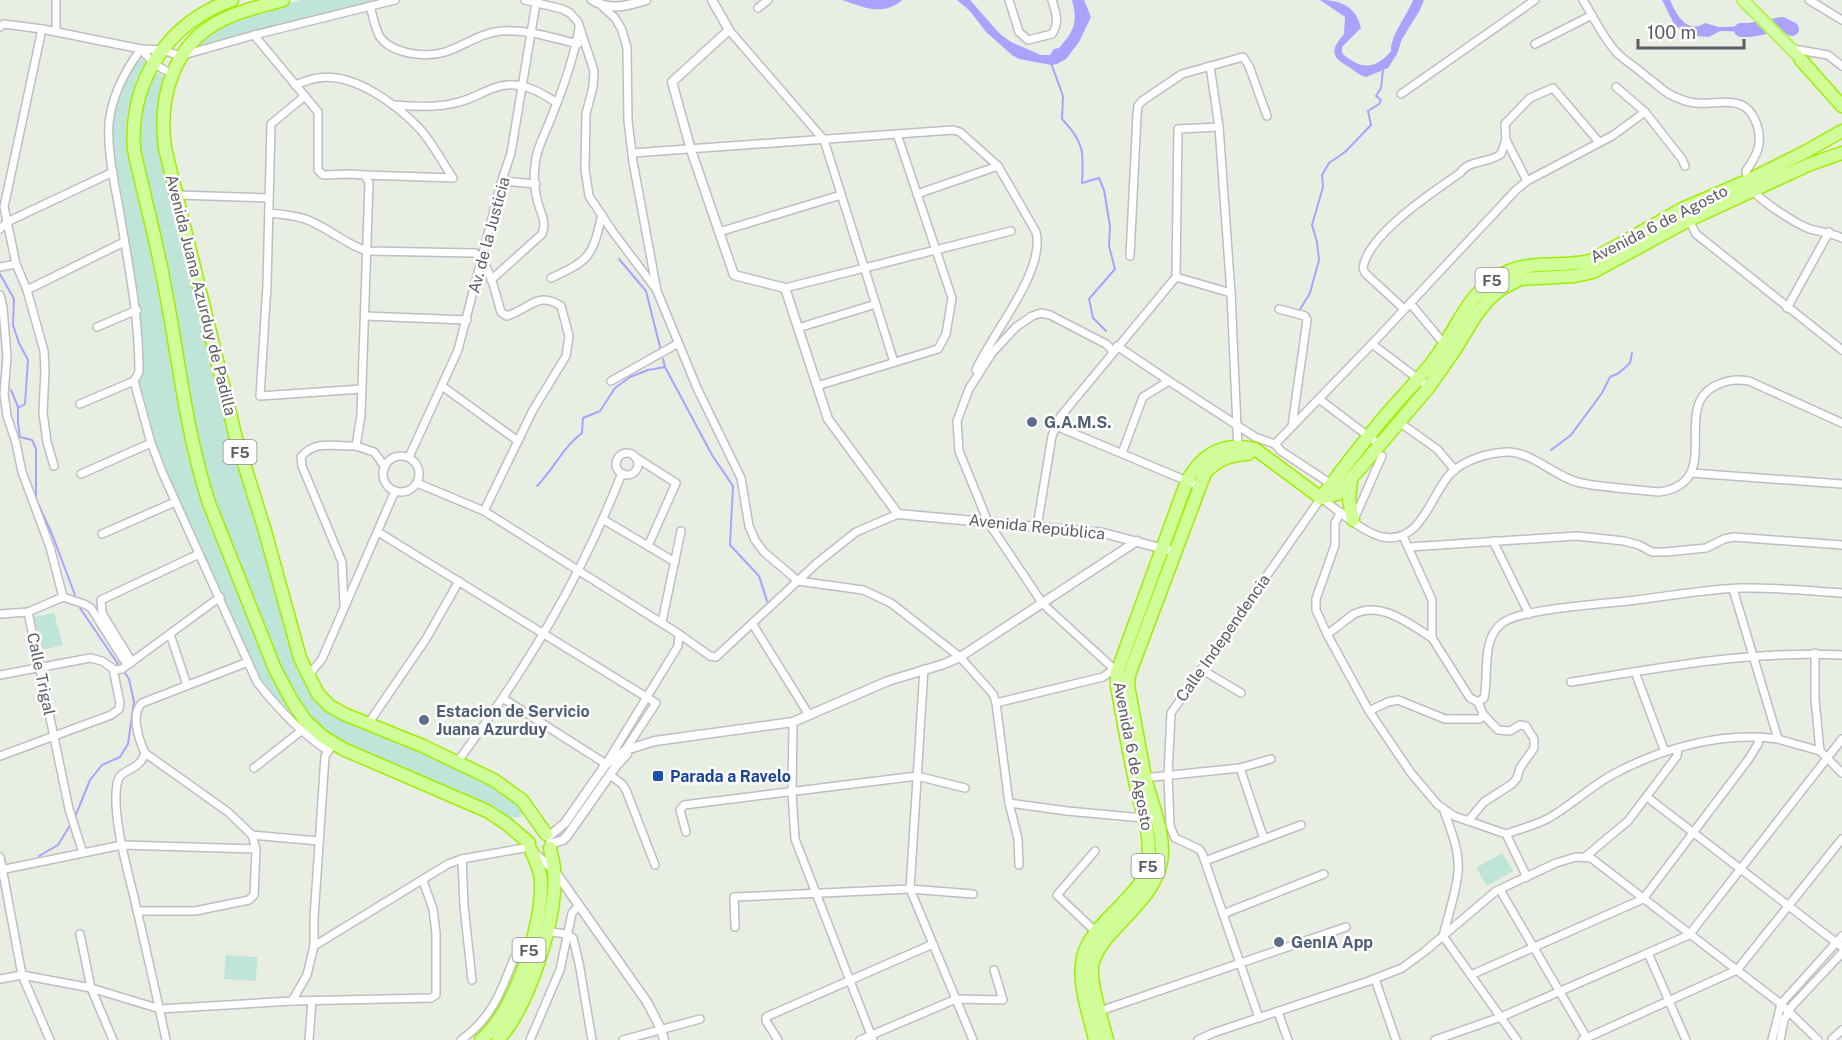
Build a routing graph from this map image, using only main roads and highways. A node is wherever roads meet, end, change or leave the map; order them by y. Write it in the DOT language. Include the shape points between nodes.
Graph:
graph roads {
  1 [pos="232,0"];
  2 [pos="283,0"];
  3 [pos="1743,0"];
  4 [pos="1801,60"];
  5 [pos="1842,99"];
  6 [pos="1842,106"];
  7 [pos="1842,113"];
  8 [pos="1841,130"];
  9 [pos="1842,153"];
  10 [pos="1750,186"];
  11 [pos="1424,382"];
  12 [pos="1351,479"];
  13 [pos="1321,498"];
  14 [pos="1353,520"];
  15 [pos="1140,778"];
  16 [pos="1143,889"];
  17 [pos="1088,958"];
  18 [pos="481,1040"];
  19 [pos="498,1040"];
  20 [pos="1095,1040"];
  21 [pos="1107,1040"];
  1 -- 18 [label="highway, Avenida Juana Azurduy de Padilla / F5" via="194,19 163,50 137,100 132,133 165,286 195,457 275,669 305,720 331,747 488,810 531,848 541,880 532,941 509,1004"];
  2 -- 19 [label="highway, Avenida Juana Azurduy de Padilla / F5" via="220,21 198,36 180,56 163,105 165,148 236,438 300,658 318,694 330,706 494,780 522,800 549,841 554,870 546,931 527,996"];
  3 -- 4 [label="main road"];
  4 -- 5 [label="main road"];
  4 -- 6 [label="highway"];
  4 -- 7 [label="main road"];
  8 -- 10 [label="highway, Avenida 6 de Agosto / F5"];
  9 -- 10 [label="highway, Avenida 6 de Agosto / F5"];
  10 -- 11 [label="highway, Avenida 6 de Agosto / F5" via="1685,215 1598,263 1521,267 1493,280 1460,315 1449,348"];
  11 -- 12 [label="highway, Avenida 6 de Agosto / F5" via="1381,451"];
  11 -- 13 [label="highway, Avenida 6 de Agosto / F5" via="1369,436"];
  12 -- 13 [label="highway, Avenida 6 de Agosto / F5" via="1338,494"];
  12 -- 14 [label="highway" via="1349,500"];
  13 -- 15 [label="highway, Avenida 6 de Agosto / F5" via="1263,455 1238,451 1212,465 1193,483 1117,686"];
  15 -- 16 [label="highway, Avenida 6 de Agosto / F5" via="1149,852"];
  15 -- 16 [label="highway, Avenida 6 de Agosto / F5" via="1161,840 1157,878"];
  16 -- 17 [label="highway, Avenida 6 de Agosto / F5"];
  16 -- 17 [label="highway, Avenida 6 de Agosto / F5" via="1096,932 1086,947"];
  17 -- 20 [label="highway, Avenida 6 de Agosto / F5" via="1081,970 1082,982"];
  17 -- 21 [label="highway, Avenida 6 de Agosto / F5"];
}
